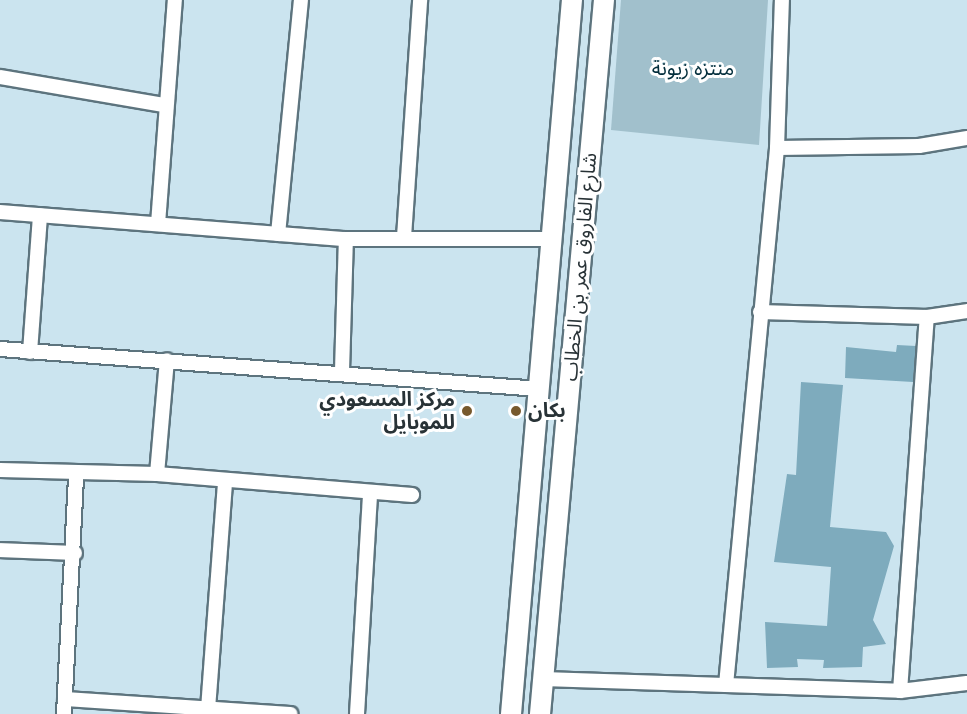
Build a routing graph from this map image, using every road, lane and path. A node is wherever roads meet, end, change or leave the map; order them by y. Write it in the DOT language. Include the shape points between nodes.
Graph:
graph roads {
  1 [pos="175,0"];
  2 [pos="301,0"];
  3 [pos="420,0"];
  4 [pos="572,0"];
  5 [pos="604,0"];
  6 [pos="782,0"];
  7 [pos="0,77"];
  8 [pos="164,105"];
  9 [pos="967,138"];
  10 [pos="777,148"];
  11 [pos="0,212"];
  12 [pos="40,215"];
  13 [pos="158,224"];
  14 [pos="278,234"];
  15 [pos="404,237"];
  16 [pos="346,239"];
  17 [pos="552,239"];
  18 [pos="967,311"];
  19 [pos="760,312"];
  20 [pos="927,317"];
  21 [pos="0,349"];
  22 [pos="30,351"];
  23 [pos="167,360"];
  24 [pos="342,371"];
  25 [pos="540,389"];
  26 [pos="0,470"];
  27 [pos="157,474"];
  28 [pos="76,475"];
  29 [pos="225,484"];
  30 [pos="370,492"];
  31 [pos="412,495"];
  32 [pos="0,550"];
  33 [pos="75,554"];
  34 [pos="543,679"];
  35 [pos="967,683"];
  36 [pos="726,685"];
  37 [pos="900,691"];
  38 [pos="65,699"];
  39 [pos="208,708"];
  40 [pos="64,714"];
  41 [pos="291,714"];
  42 [pos="357,714"];
  43 [pos="511,714"];
  44 [pos="540,714"];
  1 -- 8 [label="street"];
  2 -- 14 [label="street"];
  3 -- 15 [label="street"];
  4 -- 17 [label="main road"];
  5 -- 34 [label="main road, شارع الفاروق عمر بن الخطاب"];
  6 -- 10 [label="street"];
  7 -- 8 [label="street"];
  8 -- 13 [label="street"];
  9 -- 10 [label="street" via="919,146"];
  10 -- 19 [label="street"];
  11 -- 12 [label="street"];
  12 -- 13 [label="street"];
  12 -- 22 [label="street"];
  13 -- 14 [label="street"];
  14 -- 16 [label="street"];
  15 -- 16 [label="street"];
  15 -- 17 [label="street"];
  16 -- 24 [label="street"];
  17 -- 25 [label="main road"];
  18 -- 20 [label="street"];
  19 -- 20 [label="street"];
  19 -- 36 [label="street"];
  20 -- 37 [label="street"];
  21 -- 22 [label="street"];
  22 -- 23 [label="street"];
  23 -- 24 [label="street"];
  23 -- 27 [label="street"];
  24 -- 25 [label="street"];
  25 -- 43 [label="main road"];
  26 -- 28 [label="street"];
  27 -- 28 [label="street"];
  27 -- 29 [label="street"];
  28 -- 33 [label="street"];
  29 -- 30 [label="street"];
  29 -- 39 [label="street"];
  30 -- 31 [label="street"];
  30 -- 42 [label="street"];
  32 -- 33 [label="street"];
  33 -- 38 [label="street"];
  34 -- 36 [label="street"];
  34 -- 44 [label="main road, شارع الفاروق عمر بن الخطاب"];
  35 -- 37 [label="street"];
  36 -- 37 [label="street"];
  38 -- 39 [label="street"];
  38 -- 40 [label="street"];
  39 -- 41 [label="street"];
}
